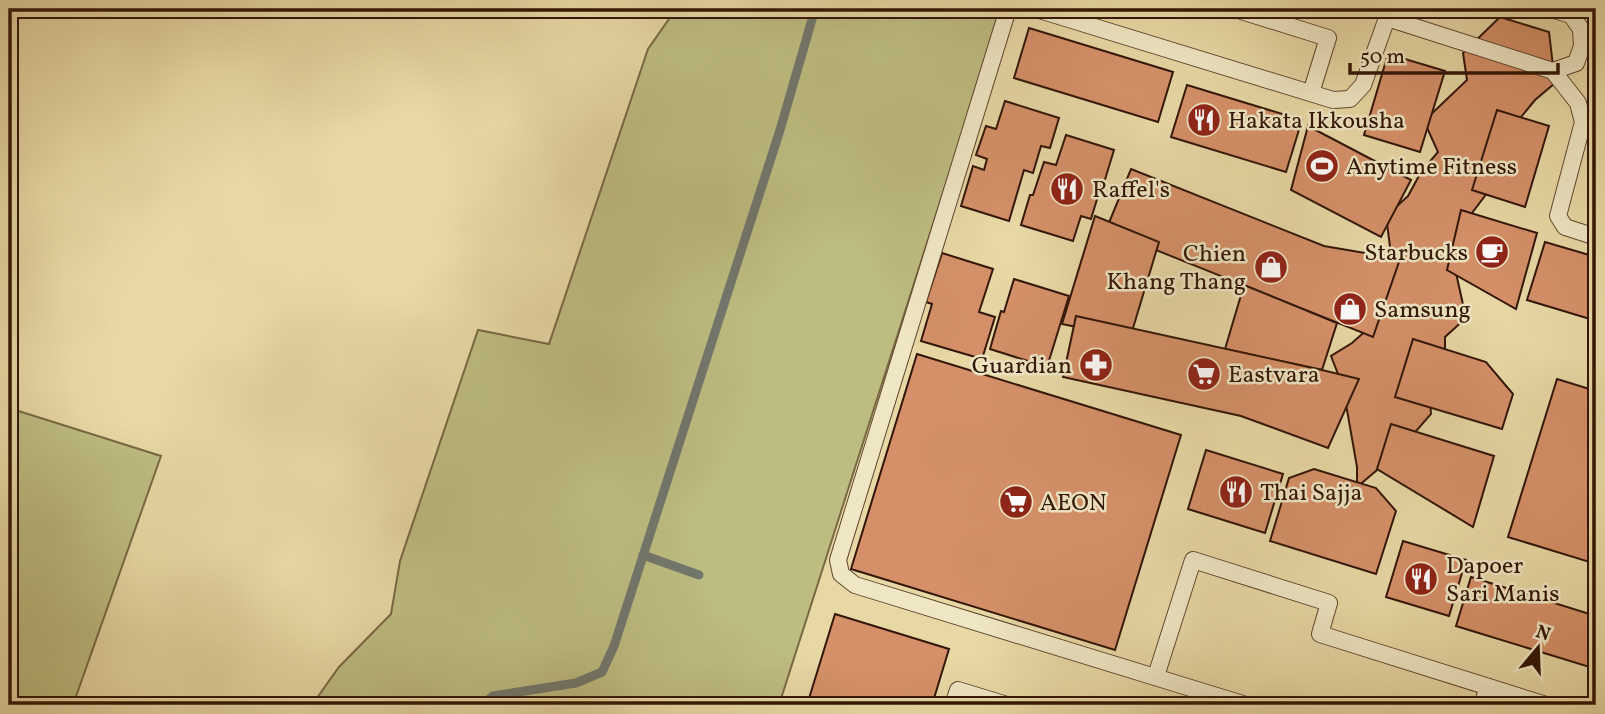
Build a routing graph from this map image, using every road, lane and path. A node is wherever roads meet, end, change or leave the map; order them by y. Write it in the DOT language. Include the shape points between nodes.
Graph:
graph roads {
  1 [pos="1008,9"];
  2 [pos="1036,9"];
  3 [pos="1235,9"];
  4 [pos="1551,9"];
  5 [pos="1054,11"];
  6 [pos="1387,13"];
  7 [pos="1589,49"];
  8 [pos="1553,71"];
  9 [pos="1311,93"];
  10 [pos="1596,237"];
  11 [pos="1156,676"];
  12 [pos="1488,687"];
  13 [pos="953,705"];
  14 [pos="1007,705"];
  15 [pos="1246,705"];
  16 [pos="1482,705"];
  17 [pos="1546,705"];
  1 -- 11 [label="lane" via="838,560 841,574 855,584"];
  2 -- 5 [label="lane"];
  3 -- 9 [label="lane" via="1328,38"];
  4 -- 7 [label="lane" via="1571,15"];
  5 -- 9 [label="lane"];
  6 -- 8 [label="lane"];
  6 -- 9 [label="lane" via="1363,85 1350,99 1333,100"];
  7 -- 8 [label="lane" via="1576,63"];
  8 -- 10 [label="lane" via="1578,103 1583,122 1558,216 1565,227"];
  11 -- 12 [label="lane" via="1193,560 1329,603 1320,634"];
  11 -- 15 [label="lane"];
  12 -- 16 [label="lane"];
  12 -- 17 [label="lane"];
  13 -- 14 [label="lane" via="958,690"];
}
